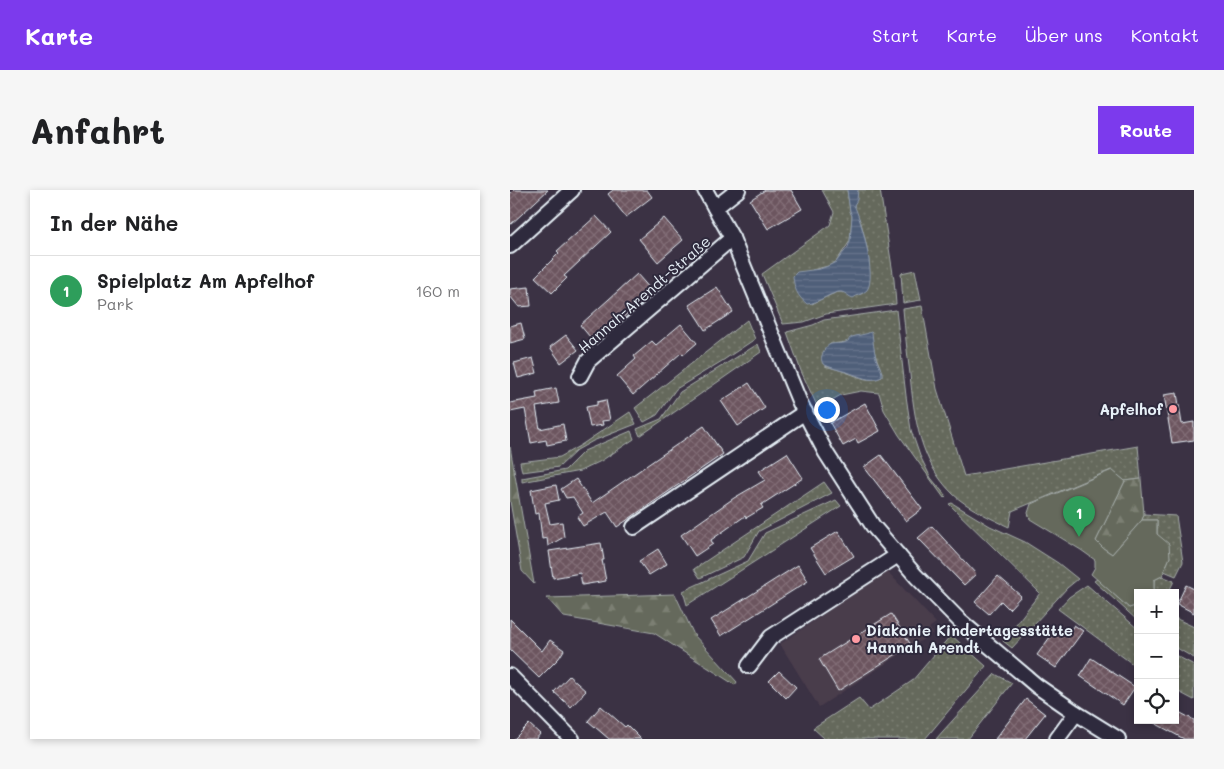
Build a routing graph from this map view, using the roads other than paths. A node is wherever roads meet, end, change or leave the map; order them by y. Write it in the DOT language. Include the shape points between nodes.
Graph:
graph roads {
  1 [pos="572,190"];
  2 [pos="705,190"];
  3 [pos="738,190"];
  4 [pos="715,208"];
  5 [pos="732,238"];
  6 [pos="510,246"];
  7 [pos="580,376"];
  8 [pos="805,412"];
  9 [pos="634,527"];
  10 [pos="898,555"];
  11 [pos="750,666"];
  12 [pos="510,676"];
  13 [pos="1076,713"];
  14 [pos="572,739"];
  15 [pos="1057,739"];
  16 [pos="1118,739"];
  1 -- 6 [label="street"];
  2 -- 4 [label="street, Hannah-Arendt-Straße"];
  3 -- 4 [label="street"];
  4 -- 5 [label="street, Hannah-Arendt-Straße"];
  5 -- 7 [label="street, Hannah-Arendt-Straße" via="595,354"];
  5 -- 8 [label="street, Hannah-Arendt-Straße"];
  8 -- 9 [label="street"];
  8 -- 10 [label="street, Hannah-Arendt-Straße" via="859,506"];
  10 -- 11 [label="street" via="771,638"];
  10 -- 13 [label="street, Hannah-Arendt-Straße" via="960,621 1037,686"];
  12 -- 14 [label="street"];
  13 -- 15 [label="street"];
  13 -- 16 [label="street, Hannah-Arendt-Straße"];
}
